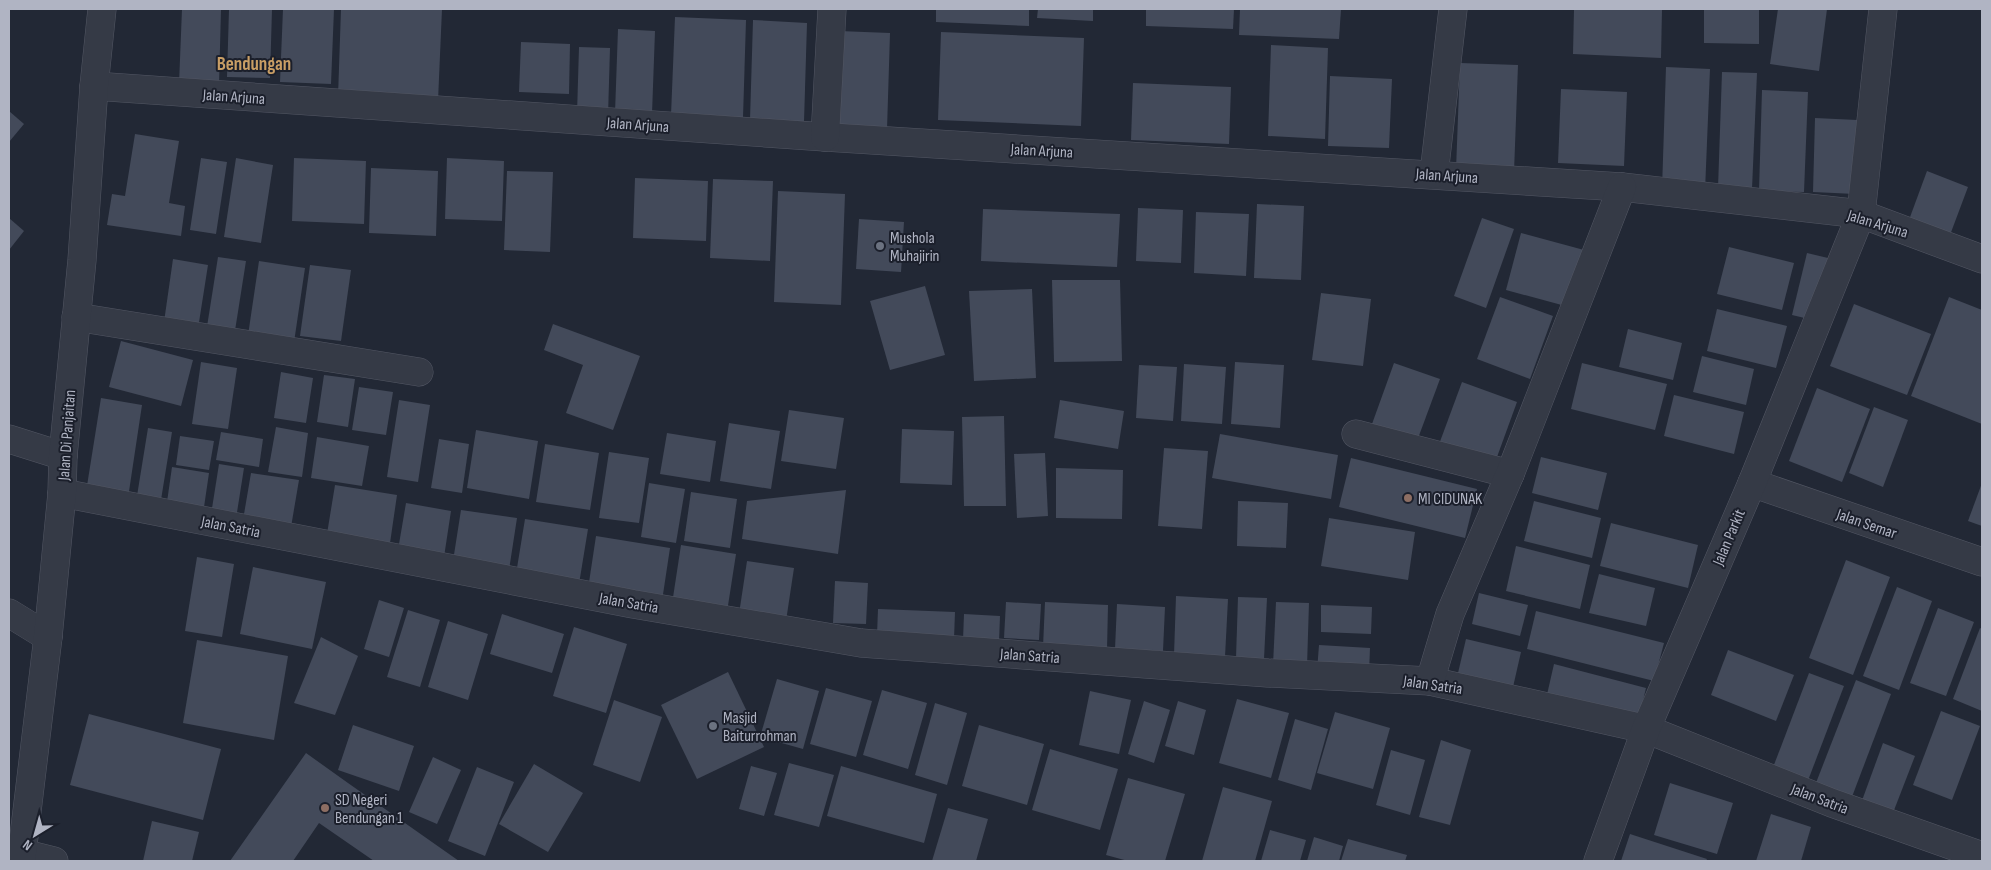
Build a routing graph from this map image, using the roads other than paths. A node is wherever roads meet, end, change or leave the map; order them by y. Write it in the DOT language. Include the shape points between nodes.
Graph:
graph roads {
  1 [pos="102,9"];
  2 [pos="832,9"];
  3 [pos="1453,9"];
  4 [pos="1883,9"];
  5 [pos="94,86"];
  6 [pos="825,137"];
  7 [pos="1434,174"];
  8 [pos="1622,187"];
  9 [pos="1861,214"];
  10 [pos="1982,259"];
  11 [pos="76,317"];
  12 [pos="419,372"];
  13 [pos="1356,434"];
  14 [pos="9,439"];
  15 [pos="63,456"];
  16 [pos="1510,474"];
  17 [pos="1752,483"];
  18 [pos="62,493"];
  19 [pos="1982,562"];
  20 [pos="9,613"];
  21 [pos="48,637"];
  22 [pos="1430,680"];
  23 [pos="1646,728"];
  24 [pos="1982,856"];
  25 [pos="22,857"];
  26 [pos="54,861"];
  27 [pos="1598,861"];
  1 -- 5 [label="street, Jalan Di Panjaitan"];
  2 -- 6 [label="street"];
  3 -- 7 [label="street"];
  4 -- 9 [label="street, Jalan Parkit"];
  5 -- 6 [label="street, Jalan Arjuna"];
  5 -- 11 [label="street, Jalan Di Panjaitan"];
  6 -- 7 [label="street, Jalan Arjuna"];
  7 -- 8 [label="street, Jalan Arjuna"];
  8 -- 9 [label="street, Jalan Arjuna"];
  8 -- 16 [label="street"];
  9 -- 10 [label="street, Jalan Arjuna"];
  9 -- 17 [label="street, Jalan Parkit"];
  11 -- 12 [label="street"];
  11 -- 15 [label="street, Jalan Di Panjaitan"];
  13 -- 16 [label="street"];
  14 -- 15 [label="street"];
  15 -- 18 [label="street, Jalan Di Panjaitan"];
  16 -- 22 [label="street" via="1450,614"];
  17 -- 19 [label="street, Jalan Semar"];
  17 -- 23 [label="street, Jalan Parkit"];
  18 -- 21 [label="street, Jalan Di Panjaitan"];
  18 -- 22 [label="street, Jalan Satria" via="634,604 861,643 1268,673"];
  20 -- 21 [label="street"];
  21 -- 25 [label="street, Jalan Di Panjaitan"];
  22 -- 23 [label="street, Jalan Satria"];
  23 -- 24 [label="street, Jalan Satria" via="1832,803"];
  23 -- 27 [label="street, Jalan Parkit"];
  25 -- 26 [label="street"];
}
